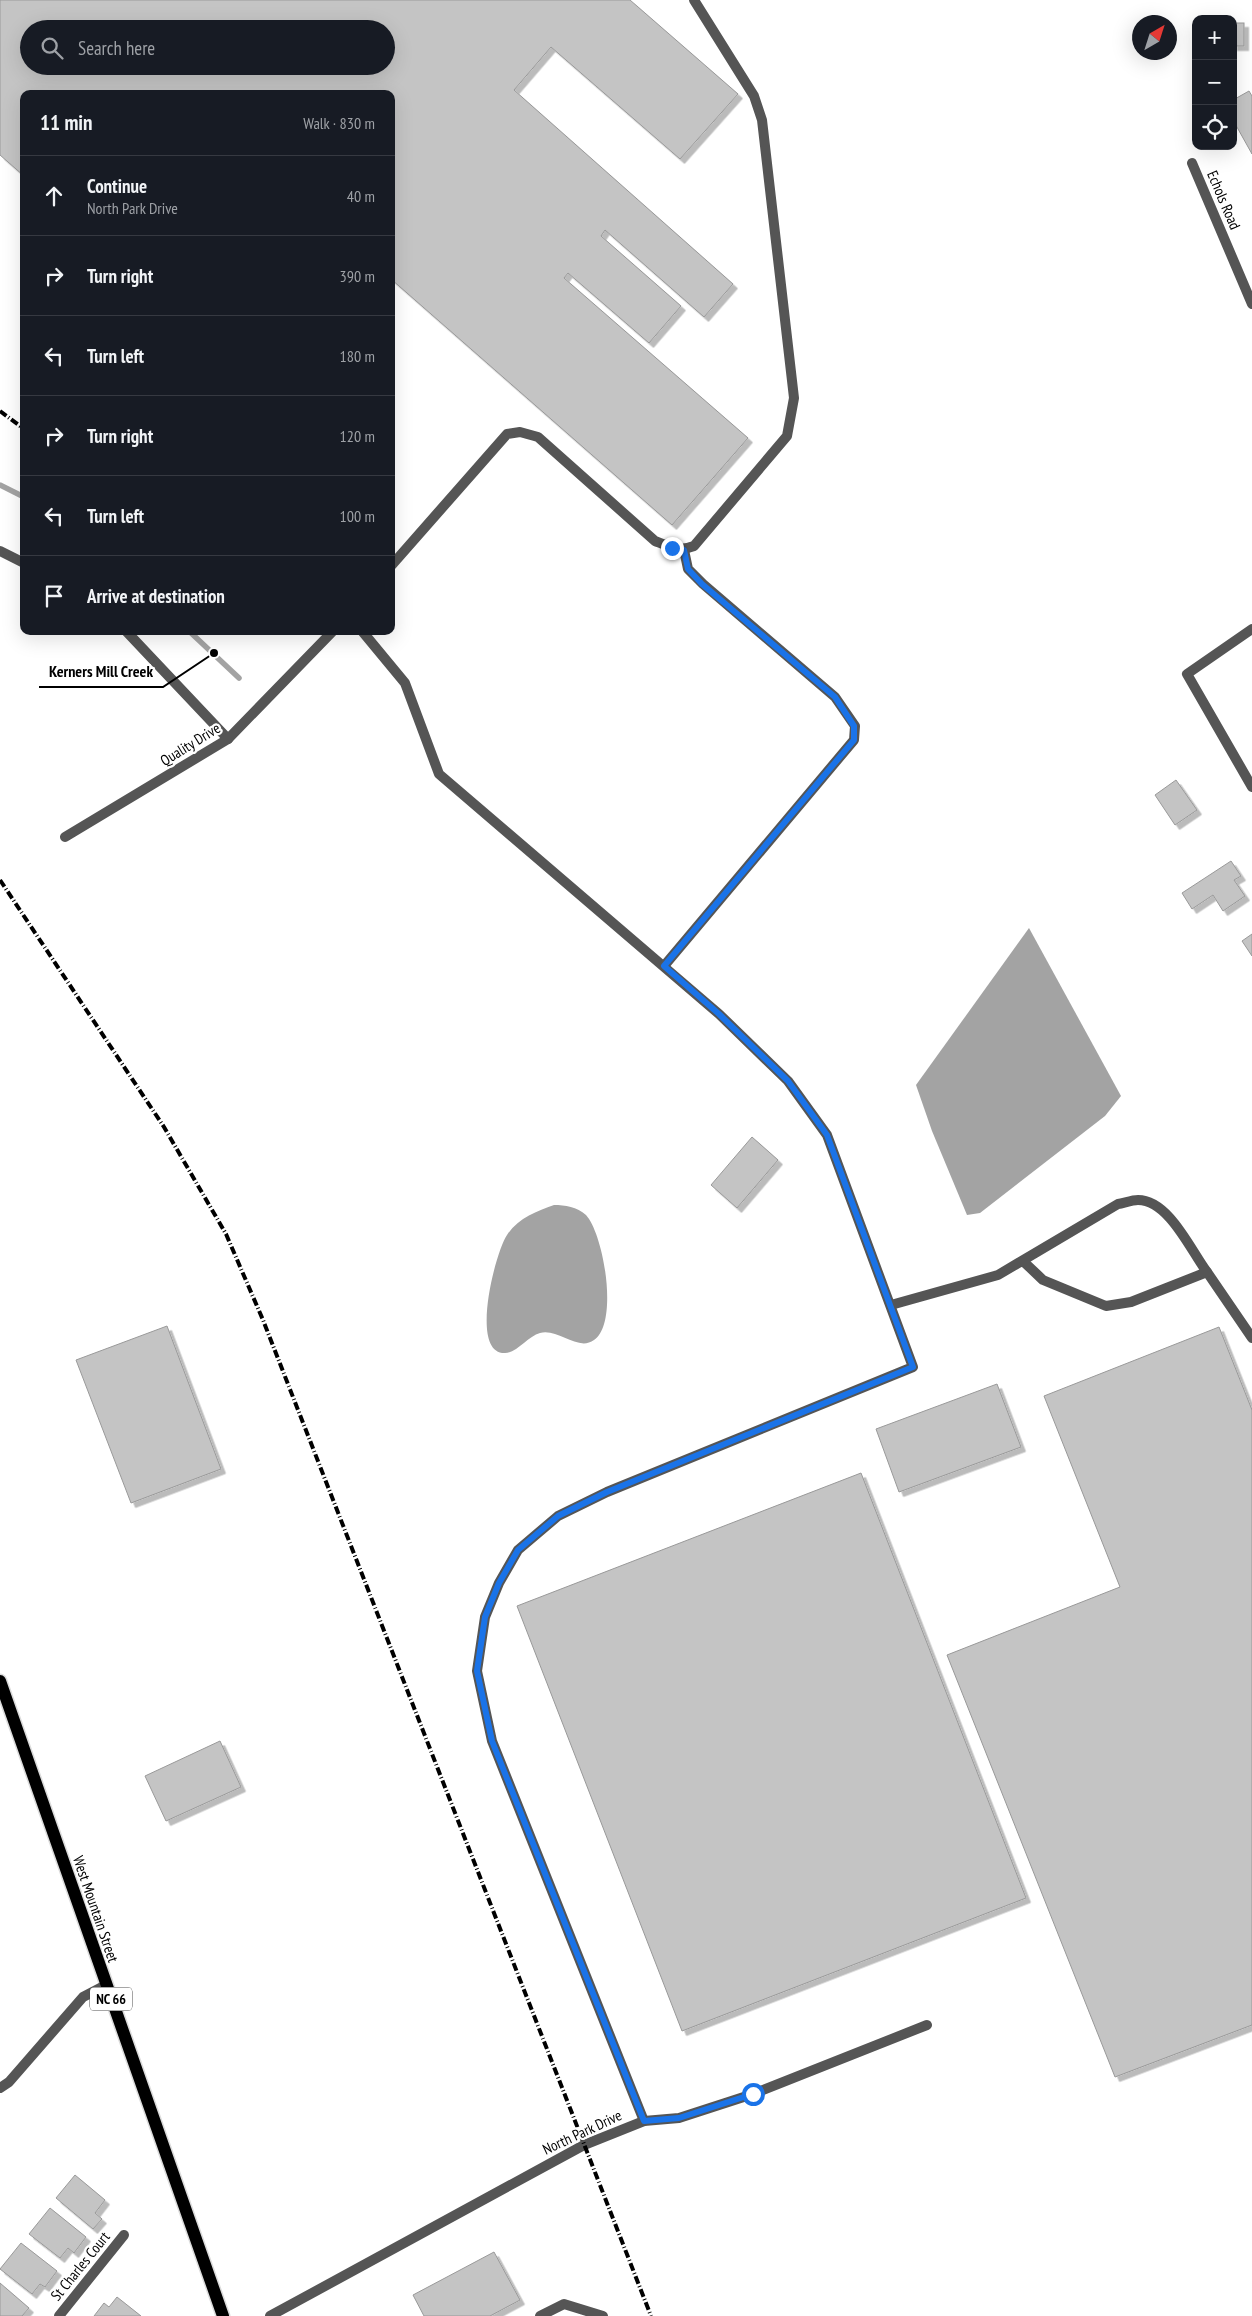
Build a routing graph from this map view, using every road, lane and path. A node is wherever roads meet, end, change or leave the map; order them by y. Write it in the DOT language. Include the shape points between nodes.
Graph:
graph roads {
  1 [pos="694,0"];
  2 [pos="1192,163"];
  3 [pos="1252,304"];
  4 [pos="684,550"];
  5 [pos="0,551"];
  6 [pos="20,561"];
  7 [pos="395,561"];
  8 [pos="1252,629"];
  9 [pos="130,635"];
  10 [pos="329,635"];
  11 [pos="365,635"];
  12 [pos="228,739"];
  13 [pos="1252,788"];
  14 [pos="65,838"];
  15 [pos="664,966"];
  16 [pos="1022,1261"];
  17 [pos="1207,1272"];
  18 [pos="890,1306"];
  19 [pos="1252,1338"];
  20 [pos="0,1682"];
  21 [pos="106,1985"];
  22 [pos="927,2026"];
  23 [pos="0,2088"];
  24 [pos="644,2121"];
  25 [pos="124,2235"];
  26 [pos="59,2316"];
  27 [pos="223,2316"];
  28 [pos="270,2316"];
  29 [pos="540,2316"];
  30 [pos="603,2316"];
  1 -- 4 [label="street" via="754,96 762,120 794,398 786,436 694,546"];
  2 -- 3 [label="street, Echols Road"];
  4 -- 7 [label="street" via="655,541 538,437 520,432 507,434"];
  4 -- 15 [label="street" via="688,569 702,584 835,697 854,726 854,740"];
  5 -- 6 [label="street"];
  8 -- 13 [label="street" via="1187,674"];
  9 -- 12 [label="street"];
  10 -- 12 [label="street, Quality Drive"];
  11 -- 15 [label="street" via="405,683 439,774"];
  12 -- 14 [label="street, Quality Drive"];
  15 -- 18 [label="street" via="788,1081 827,1135"];
  16 -- 17 [label="street" via="1043,1280 1106,1306 1131,1302"];
  16 -- 17 [label="street" via="1118,1204 1138,1200 1157,1207 1173,1222"];
  16 -- 18 [label="street" via="998,1275"];
  17 -- 19 [label="street"];
  18 -- 24 [label="street" via="913,1367 607,1492 558,1516 518,1550 485,1617 477,1671 492,1741"];
  20 -- 21 [label="main road, West Mountain Street / NC 66"];
  21 -- 23 [label="street" via="83,1997 9,2082"];
  21 -- 27 [label="main road, West Mountain Street / NC 66"];
  22 -- 24 [label="street, North Park Drive" via="753,2094 679,2118"];
  24 -- 28 [label="street, North Park Drive" via="584,2145"];
  25 -- 26 [label="street, St Charles Court"];
  29 -- 30 [label="street" via="564,2304"];
}
